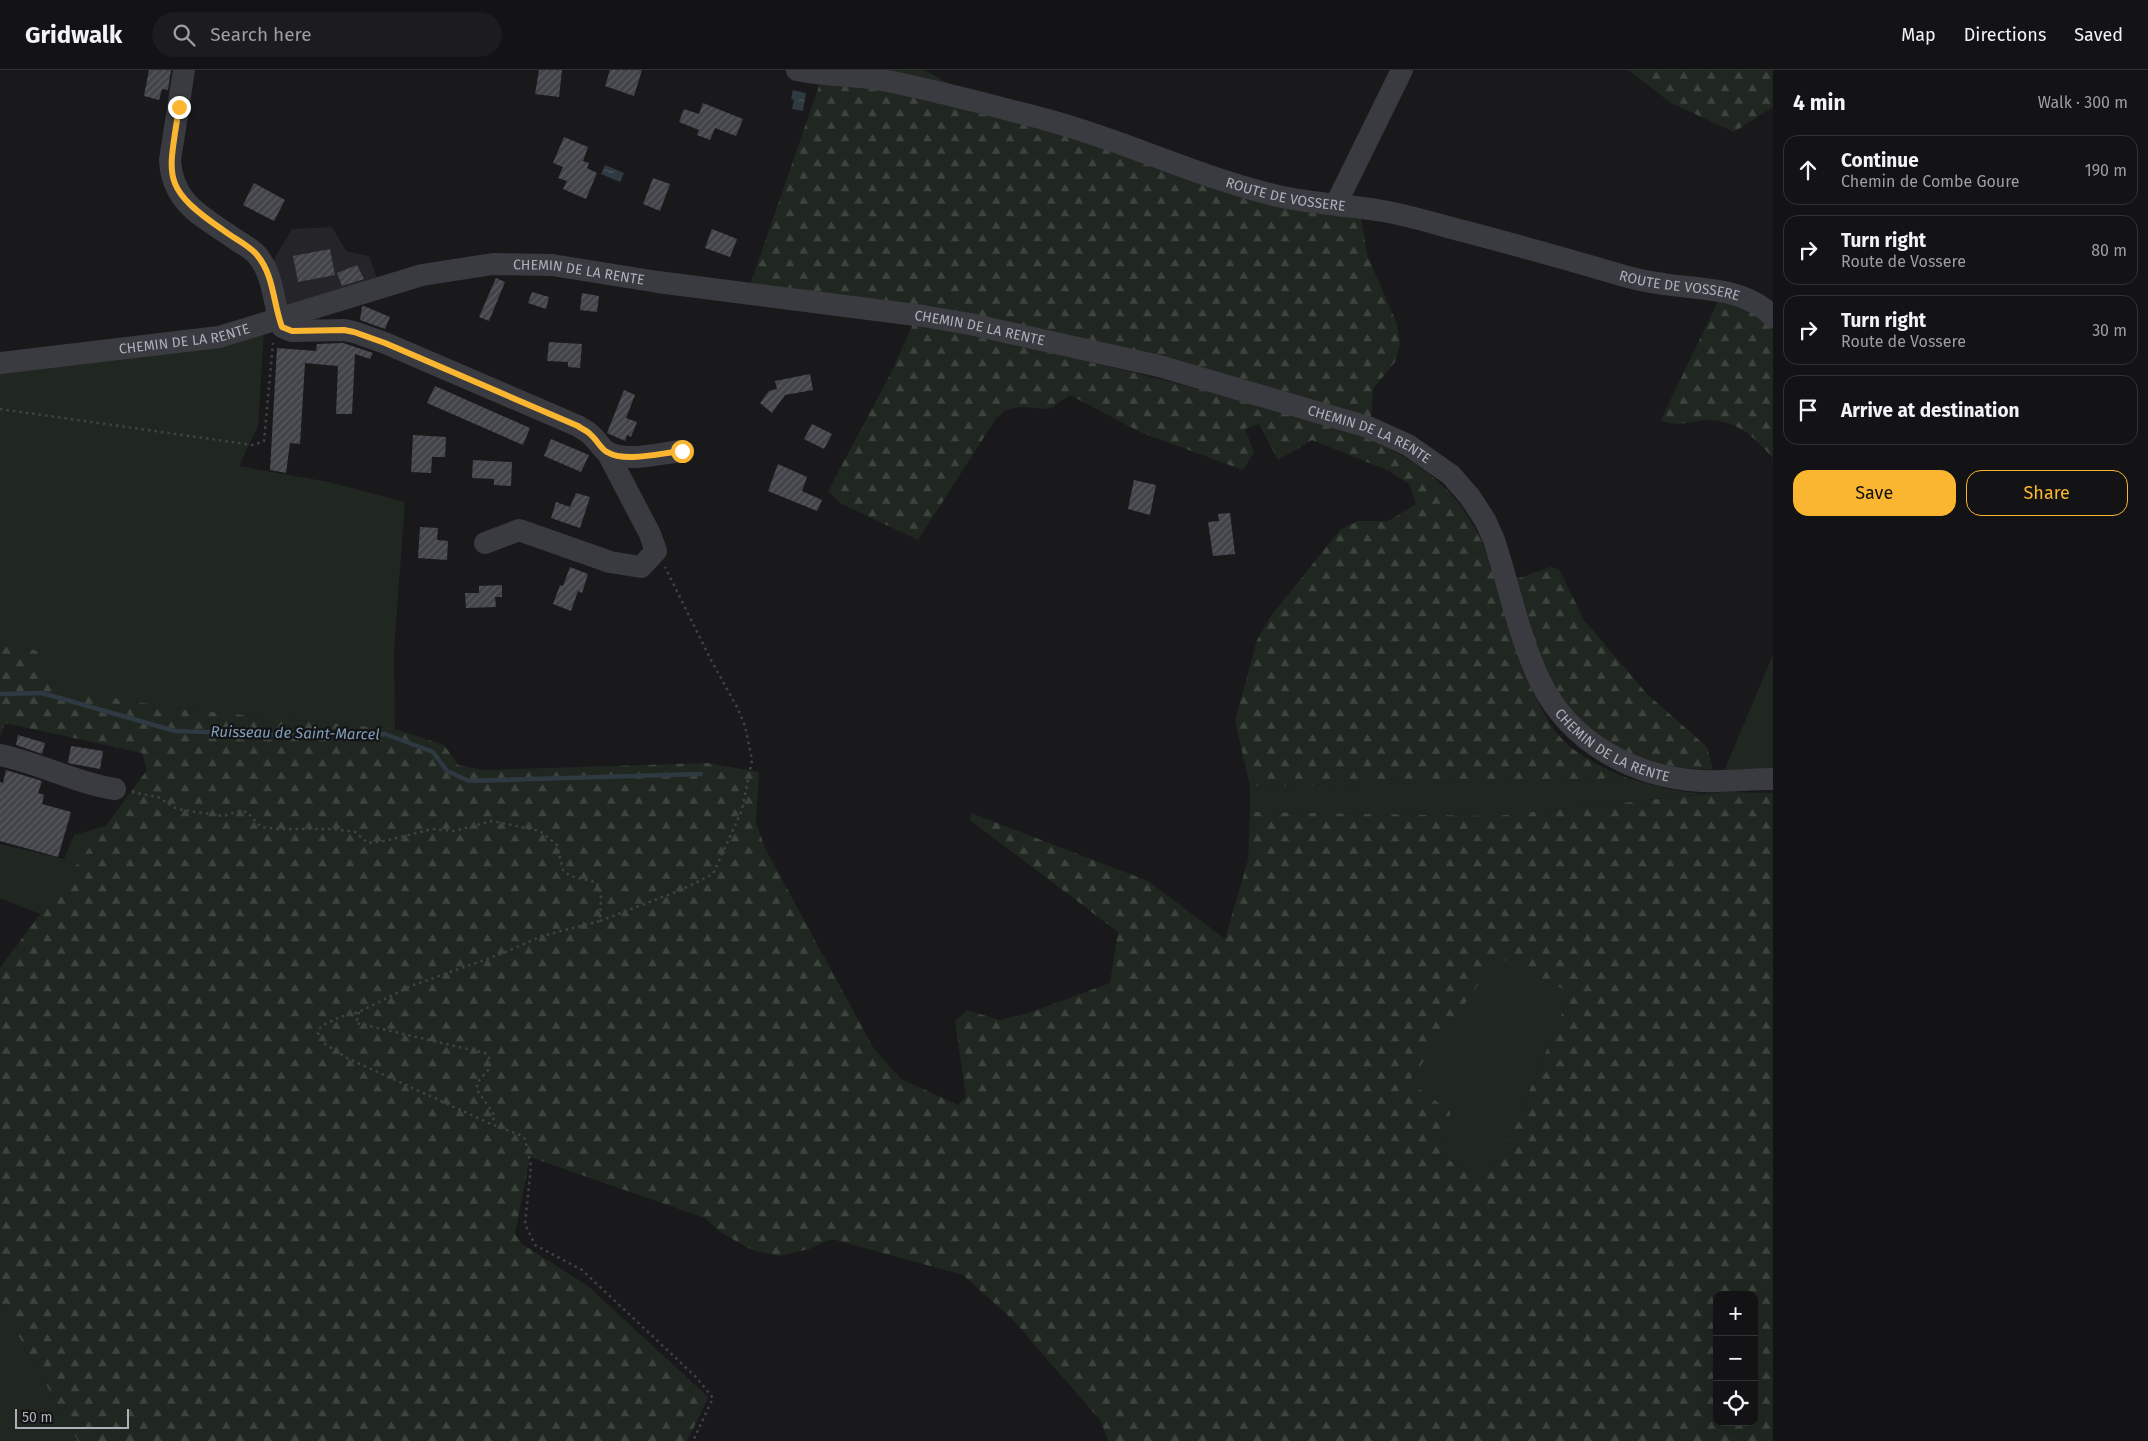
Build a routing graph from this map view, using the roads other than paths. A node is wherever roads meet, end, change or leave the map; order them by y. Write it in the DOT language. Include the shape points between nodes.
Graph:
graph roads {
  1 [pos="184,70"];
  2 [pos="797,70"];
  3 [pos="1402,70"];
  4 [pos="1336,204"];
  5 [pos="1769,307"];
  6 [pos="280,322"];
  7 [pos="0,363"];
  8 [pos="682,451"];
  9 [pos="606,452"];
  10 [pos="485,543"];
  11 [pos="0,755"];
  12 [pos="1773,779"];
  13 [pos="115,789"];
  1 -- 6 [label="street" via="170,160 175,184 188,205 256,253 266,267"];
  2 -- 4 [label="street, ROUTE DE VOSSERE" via="879,79 1002,108 1091,133 1276,196 1314,204"];
  3 -- 4 [label="street"];
  4 -- 5 [label="street, ROUTE DE VOSSERE" via="1414,218 1650,282 1733,293"];
  6 -- 7 [label="street, CHEMIN DE LA RENTE" via="220,337"];
  6 -- 9 [label="street" via="292,331 344,330 385,343 578,426"];
  6 -- 12 [label="street, CHEMIN DE LA RENTE" via="422,275 493,264 552,266 970,324 1159,366 1368,427 1428,458 1450,475 1470,497 1494,540 1540,680 1565,720 1587,740 1621,762 1674,777 1701,781"];
  8 -- 9 [label="street" via="632,458"];
  9 -- 10 [label="street" via="656,551 640,567 610,562 519,530"];
  11 -- 13 [label="street"];
}
